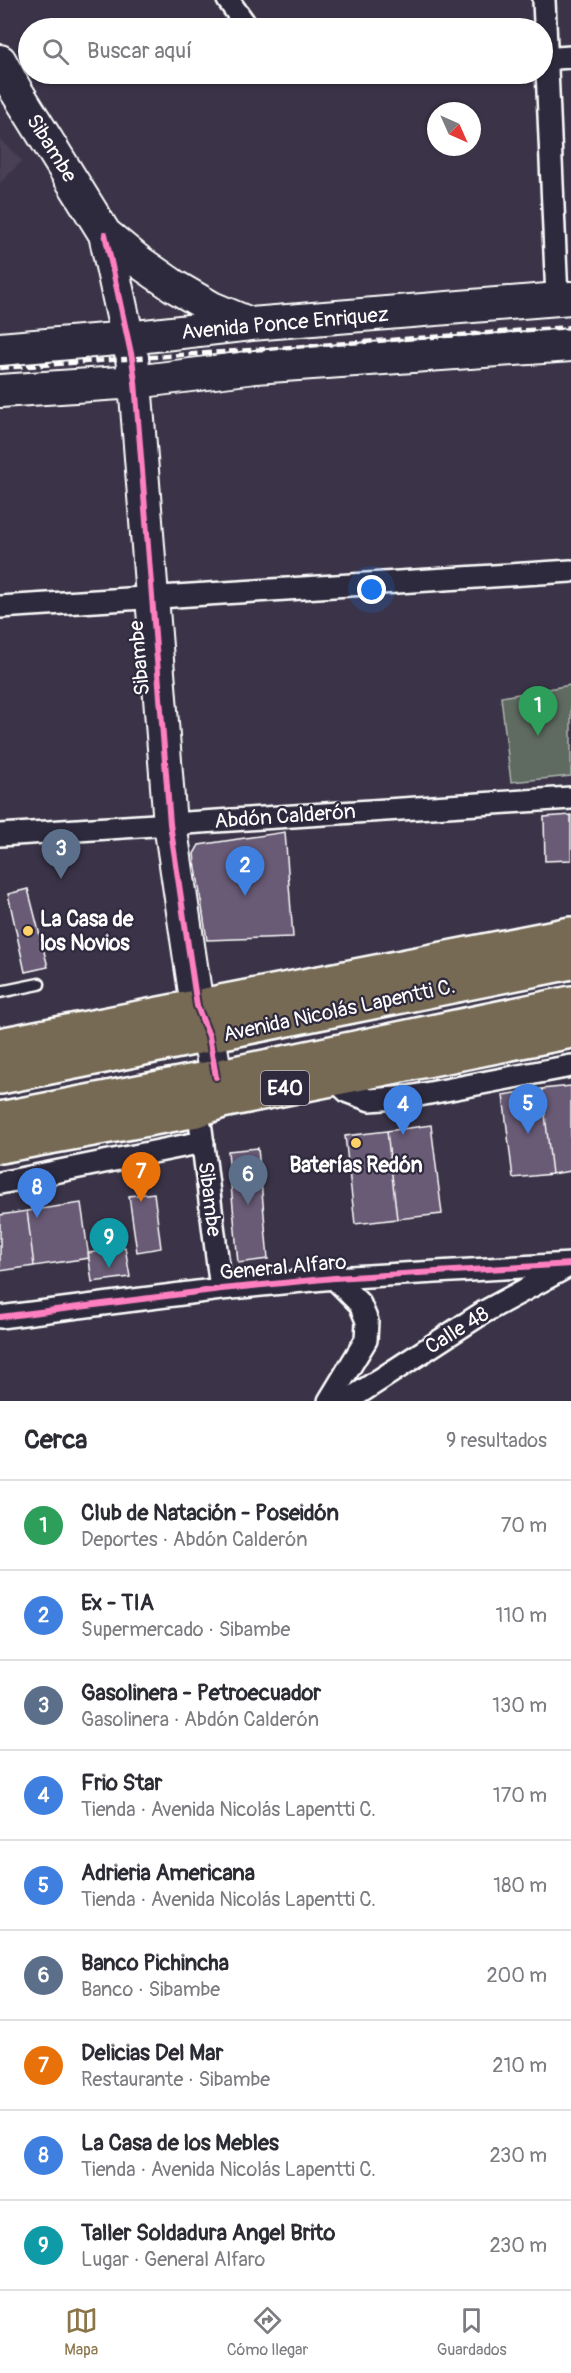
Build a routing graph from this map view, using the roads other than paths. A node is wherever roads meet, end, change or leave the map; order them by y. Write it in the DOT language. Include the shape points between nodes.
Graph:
graph roads {
  1 [pos="228,0"];
  2 [pos="544,0"];
  3 [pos="241,18"];
  4 [pos="544,18"];
  5 [pos="571,57"];
  6 [pos="553,58"];
  7 [pos="0,61"];
  8 [pos="547,84"];
  9 [pos="8,97"];
  10 [pos="105,234"];
  11 [pos="564,298"];
  12 [pos="251,324"];
  13 [pos="128,338"];
  14 [pos="571,345"];
  15 [pos="0,349"];
  16 [pos="135,382"];
  17 [pos="0,391"];
  18 [pos="571,571"];
  19 [pos="151,597"];
  20 [pos="0,607"];
  21 [pos="571,798"];
  22 [pos="170,824"];
  23 [pos="0,836"];
  24 [pos="571,934"];
  25 [pos="571,962"];
  26 [pos="39,984"];
  27 [pos="0,992"];
  28 [pos="571,1003"];
  29 [pos="197,1006"];
  30 [pos="571,1031"];
  31 [pos="209,1036"];
  32 [pos="0,1045"];
  33 [pos="571,1066"];
  34 [pos="0,1077"];
  35 [pos="216,1077"];
  36 [pos="334,1079"];
  37 [pos="197,1110"];
  38 [pos="0,1119"];
  39 [pos="203,1142"];
  40 [pos="0,1146"];
  41 [pos="0,1183"];
  42 [pos="571,1264"];
  43 [pos="334,1278"];
  44 [pos="221,1289"];
  45 [pos="0,1317"];
  46 [pos="328,1401"];
  47 [pos="347,1401"];
  1 -- 3 [label="street"];
  2 -- 4 [label="street"];
  5 -- 6 [label="street"];
  7 -- 9 [label="street, Sibambe"];
  8 -- 11 [label="street"];
  9 -- 10 [label="street, Sibambe"];
  10 -- 12 [label="street, Sibambe" via="174,286"];
  10 -- 13 [label="street, Sibambe"];
  11 -- 12 [label="street, Avenida Ponce Enriquez"];
  12 -- 13 [label="street, Avenida Ponce Enriquez"];
  13 -- 15 [label="street, Avenida Ponce Enriquez"];
  13 -- 16 [label="street, Sibambe"];
  14 -- 16 [label="street, Avenida Ponce Enriquez" via="255,367"];
  16 -- 17 [label="street, Avenida Ponce Enriquez"];
  16 -- 19 [label="street, Sibambe"];
  18 -- 19 [label="street"];
  19 -- 20 [label="street"];
  19 -- 22 [label="street, Sibambe"];
  21 -- 22 [label="street, Abdón Calderón"];
  22 -- 23 [label="street, Abdón Calderón"];
  22 -- 29 [label="street, Sibambe"];
  24 -- 29 [label="main road, Avenida Nicolás Lapentti C."];
  25 -- 31 [label="main road, Avenida Nicolás Lapentti C."];
  26 -- 27 [label="lane"];
  28 -- 35 [label="main road, Avenida Nicolás Lapentti C. / E40"];
  29 -- 31 [label="street, Sibambe"];
  29 -- 32 [label="main road, Avenida Nicolás Lapentti C."];
  30 -- 36 [label="main road, E40"];
  31 -- 34 [label="main road, Avenida Nicolás Lapentti C."];
  31 -- 35 [label="street, Sibambe"];
  33 -- 36 [label="street" via="409,1097 370,1100 348,1092"];
  35 -- 38 [label="main road, Avenida Nicolás Lapentti C. / E40"];
  36 -- 37 [label="main road, E40" via="222,1101"];
  37 -- 39 [label="street, Sibambe"];
  37 -- 40 [label="main road, E40"];
  39 -- 41 [label="street"];
  39 -- 44 [label="street, Sibambe"];
  42 -- 43 [label="street, General Alfaro"];
  42 -- 47 [label="street, Calle 48" via="484,1312"];
  43 -- 44 [label="street, General Alfaro"];
  43 -- 46 [label="street" via="360,1304 367,1321 366,1340"];
  44 -- 45 [label="street, General Alfaro"];
}
